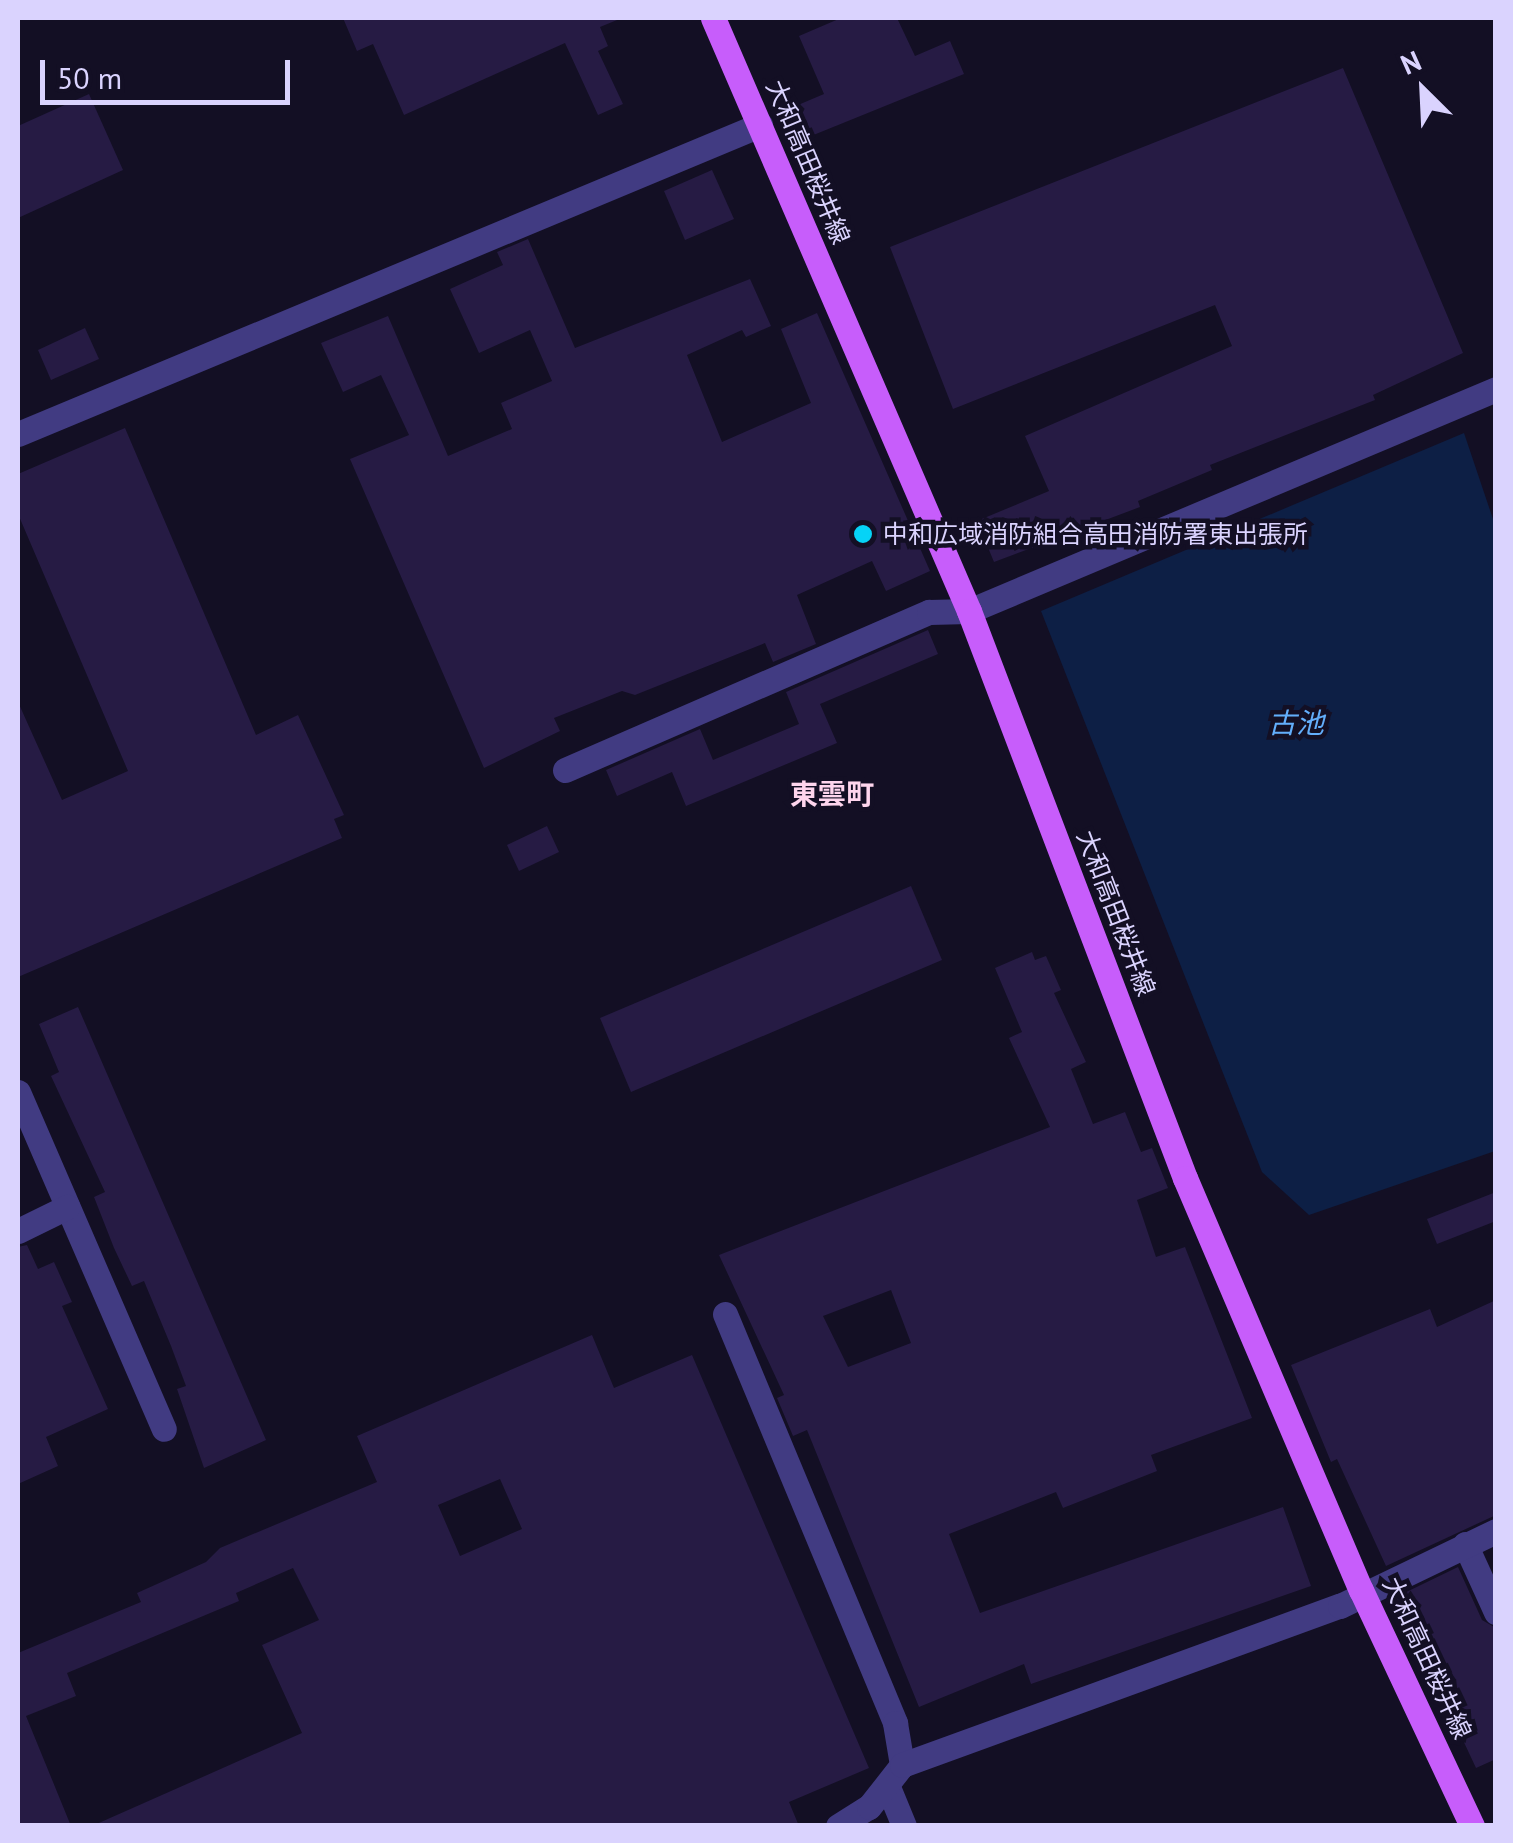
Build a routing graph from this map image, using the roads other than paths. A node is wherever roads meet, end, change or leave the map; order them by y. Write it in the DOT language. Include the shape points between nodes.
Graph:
graph roads {
  1 [pos="713,18"];
  2 [pos="760,125"];
  3 [pos="1494,397"];
  4 [pos="18,434"];
  5 [pos="969,611"];
  6 [pos="565,770"];
  7 [pos="18,1092"];
  8 [pos="68,1207"];
  9 [pos="18,1231"];
  10 [pos="725,1314"];
  11 [pos="164,1429"];
  12 [pos="1496,1531"];
  13 [pos="1465,1544"];
  14 [pos="1362,1590"];
  15 [pos="1496,1612"];
  16 [pos="895,1776"];
  17 [pos="838,1826"];
  18 [pos="904,1826"];
  19 [pos="1472,1826"];
  1 -- 2 [label="main road, 大和高田桜井線"];
  2 -- 4 [label="street"];
  2 -- 5 [label="main road, 大和高田桜井線"];
  3 -- 5 [label="street"];
  5 -- 6 [label="street" via="929,612"];
  5 -- 14 [label="main road, 大和高田桜井線" via="1185,1178"];
  7 -- 8 [label="street"];
  8 -- 9 [label="street"];
  8 -- 11 [label="street"];
  10 -- 16 [label="street" via="895,1723"];
  12 -- 13 [label="street"];
  13 -- 14 [label="street"];
  13 -- 15 [label="street"];
  14 -- 16 [label="street" via="1340,1606"];
  14 -- 19 [label="main road, 大和高田桜井線"];
  16 -- 17 [label="street"];
  16 -- 18 [label="street"];
}
